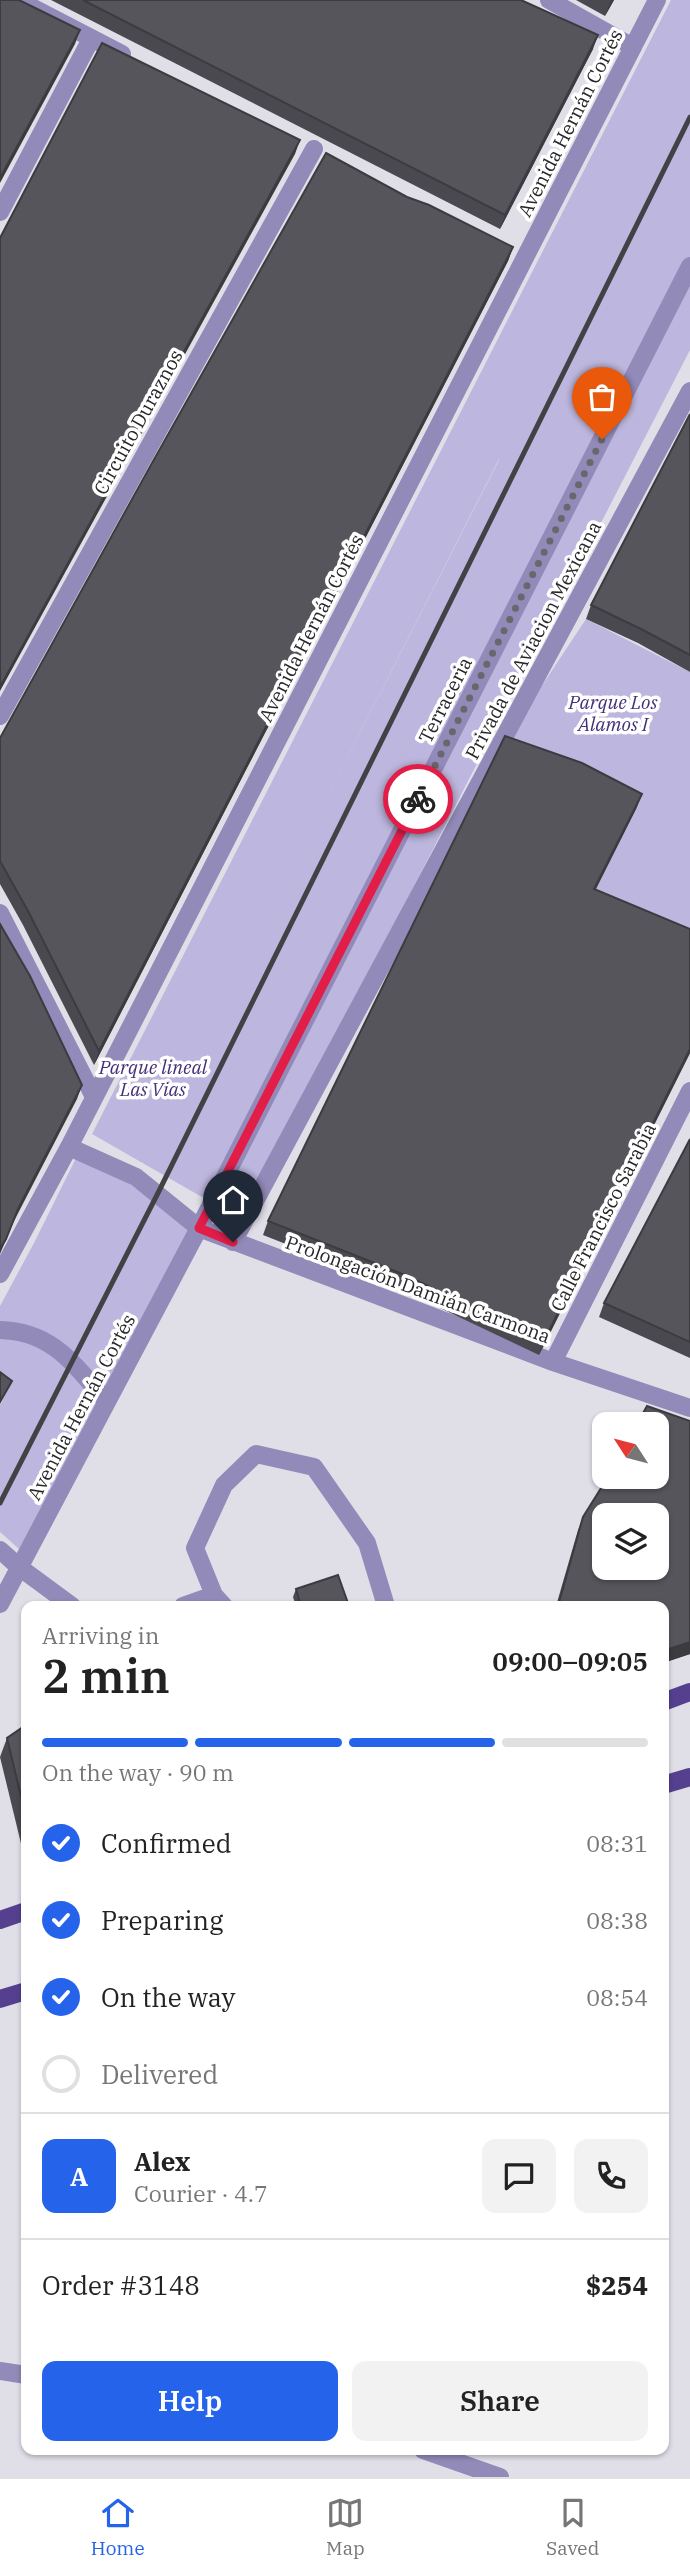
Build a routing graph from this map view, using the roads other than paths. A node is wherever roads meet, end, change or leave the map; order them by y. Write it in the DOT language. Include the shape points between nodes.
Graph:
graph roads {
  1 [pos="18,0"];
  2 [pos="549,0"];
  3 [pos="657,0"];
  4 [pos="91,39"];
  5 [pos="633,47"];
  6 [pos="141,63"];
  7 [pos="313,149"];
  8 [pos="0,212"];
  9 [pos="690,266"];
  10 [pos="690,391"];
  11 [pos="0,716"];
  12 [pos="0,913"];
  13 [pos="690,1091"];
  14 [pos="94,1097"];
  15 [pos="69,1147"];
  16 [pos="199,1228"];
  17 [pos="233,1242"];
  18 [pos="0,1273"];
  19 [pos="0,1331"];
  20 [pos="553,1362"];
  21 [pos="107,1402"];
  22 [pos="690,1408"];
  23 [pos="0,1550"];
  24 [pos="19,1567"];
  25 [pos="65,1601"];
  26 [pos="219,1601"];
  27 [pos="384,1601"];
  28 [pos="0,1604"];
  29 [pos="690,1692"];
  30 [pos="669,1700"];
  31 [pos="690,1777"];
  32 [pos="669,1783"];
  33 [pos="21,1913"];
  34 [pos="0,1920"];
  35 [pos="21,1993"];
  36 [pos="0,2000"];
  37 [pos="0,2371"];
  38 [pos="21,2374"];
  39 [pos="437,2455"];
  40 [pos="500,2477"];
  1 -- 4 [label="street"];
  2 -- 5 [label="street"];
  3 -- 5 [label="street, Avenida Hernán Cortés"];
  4 -- 6 [label="street"];
  4 -- 8 [label="street"];
  5 -- 14 [label="street, Avenida Hernán Cortés" via="517,257"];
  7 -- 11 [label="street, Circuito Duraznos"];
  9 -- 16 [label="street, Terraceria"];
  10 -- 17 [label="street, Privada de Aviacion Mexicana"];
  12 -- 14 [label="street"];
  13 -- 20 [label="street, Calle Francisco Sarabia"];
  14 -- 15 [label="street, Avenida Hernán Cortés"];
  15 -- 16 [label="street, Prolongación Damián Carmona" via="136,1177"];
  15 -- 18 [label="street, Avenida Hernán Cortés"];
  16 -- 17 [label="street, Prolongación Damián Carmona"];
  16 -- 21 [label="street, Avenida Hernán Cortés"];
  17 -- 20 [label="street, Prolongación Damián Carmona"];
  19 -- 21 [label="street" via="20,1331 52,1343"];
  20 -- 22 [label="street, Prolongación Damián Carmona"];
  21 -- 24 [label="street, Avenida Hernán Cortés"];
  23 -- 24 [label="street"];
  24 -- 25 [label="street"];
  24 -- 28 [label="street, Avenida Hernán Cortés"];
  26 -- 27 [label="street" via="195,1548 224,1485 256,1454 314,1467 367,1543"];
  29 -- 30 [label="main road"];
  31 -- 32 [label="main road"];
  33 -- 34 [label="main road"];
  35 -- 36 [label="main road"];
  37 -- 38 [label="street"];
  39 -- 40 [label="street"];
}
